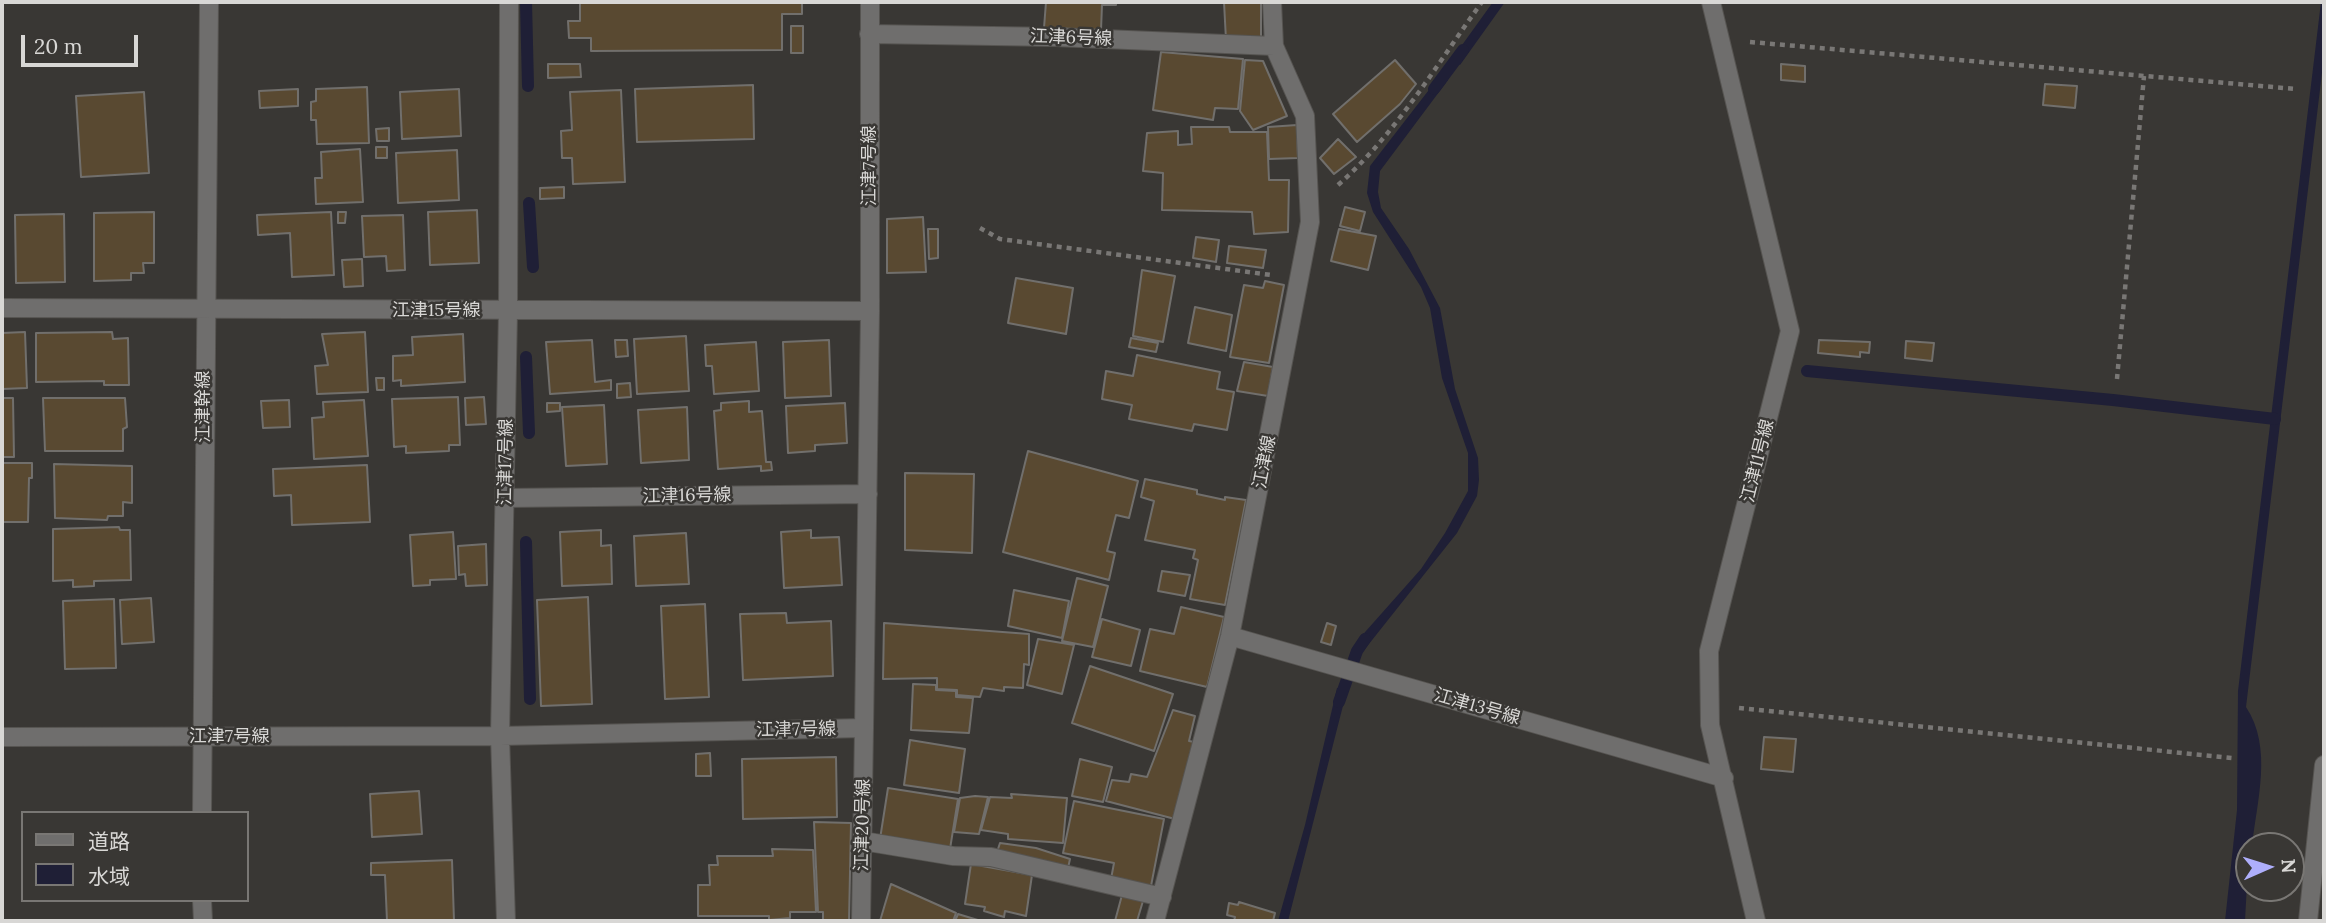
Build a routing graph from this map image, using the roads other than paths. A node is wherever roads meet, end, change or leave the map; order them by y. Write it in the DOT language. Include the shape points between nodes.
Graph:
graph roads {
  1 [pos="209,2"];
  2 [pos="509,2"];
  3 [pos="870,2"];
  4 [pos="1272,2"];
  5 [pos="1711,2"];
  6 [pos="869,34"];
  7 [pos="1274,46"];
  8 [pos="2,308"];
  9 [pos="205,309"];
  10 [pos="870,311"];
  11 [pos="508,312"];
  12 [pos="868,494"];
  13 [pos="505,498"];
  14 [pos="1230,636"];
  15 [pos="864,728"];
  16 [pos="500,736"];
  17 [pos="2,737"];
  18 [pos="202,738"];
  19 [pos="2324,765"];
  20 [pos="1724,778"];
  21 [pos="202,811"];
  22 [pos="863,841"];
  23 [pos="1162,897"];
  24 [pos="202,902"];
  25 [pos="202,921"];
  26 [pos="506,921"];
  27 [pos="861,921"];
  28 [pos="1155,921"];
  29 [pos="1756,921"];
  30 [pos="2308,921"];
  1 -- 9 [label="street, 江津幹線"];
  2 -- 11 [label="street, 江津17号線"];
  3 -- 6 [label="street, 江津7号線"];
  4 -- 7 [label="street, 江津線"];
  5 -- 20 [label="street, 江津11号線" via="1790,331 1709,651 1710,725"];
  6 -- 7 [label="street, 江津6号線"];
  6 -- 10 [label="street, 江津7号線"];
  7 -- 14 [label="street, 江津線" via="1306,116 1310,222"];
  8 -- 9 [label="street, 江津15号線"];
  9 -- 11 [label="street, 江津15号線"];
  9 -- 18 [label="street, 江津幹線"];
  10 -- 11 [label="street, 江津15号線"];
  10 -- 12 [label="street, 江津7号線"];
  11 -- 13 [label="street, 江津17号線"];
  12 -- 13 [label="street, 江津16号線"];
  12 -- 15 [label="street, 江津7号線"];
  13 -- 16 [label="street, 江津17号線"];
  14 -- 20 [label="street, 江津13号線"];
  14 -- 23 [label="street, 江津線"];
  15 -- 16 [label="street, 江津7号線"];
  15 -- 22 [label="street, 江津20号線"];
  16 -- 18 [label="street, 江津7号線"];
  16 -- 26 [label="street, 江津17号線"];
  17 -- 18 [label="street, 江津7号線"];
  18 -- 21 [label="street, 江津幹線"];
  19 -- 30 [label="street"];
  20 -- 29 [label="street, 江津11号線"];
  22 -- 23 [label="street" via="953,856 991,857"];
  22 -- 27 [label="street, 江津20号線"];
  23 -- 28 [label="street, 江津線"];
  24 -- 25 [label="street"];
}
